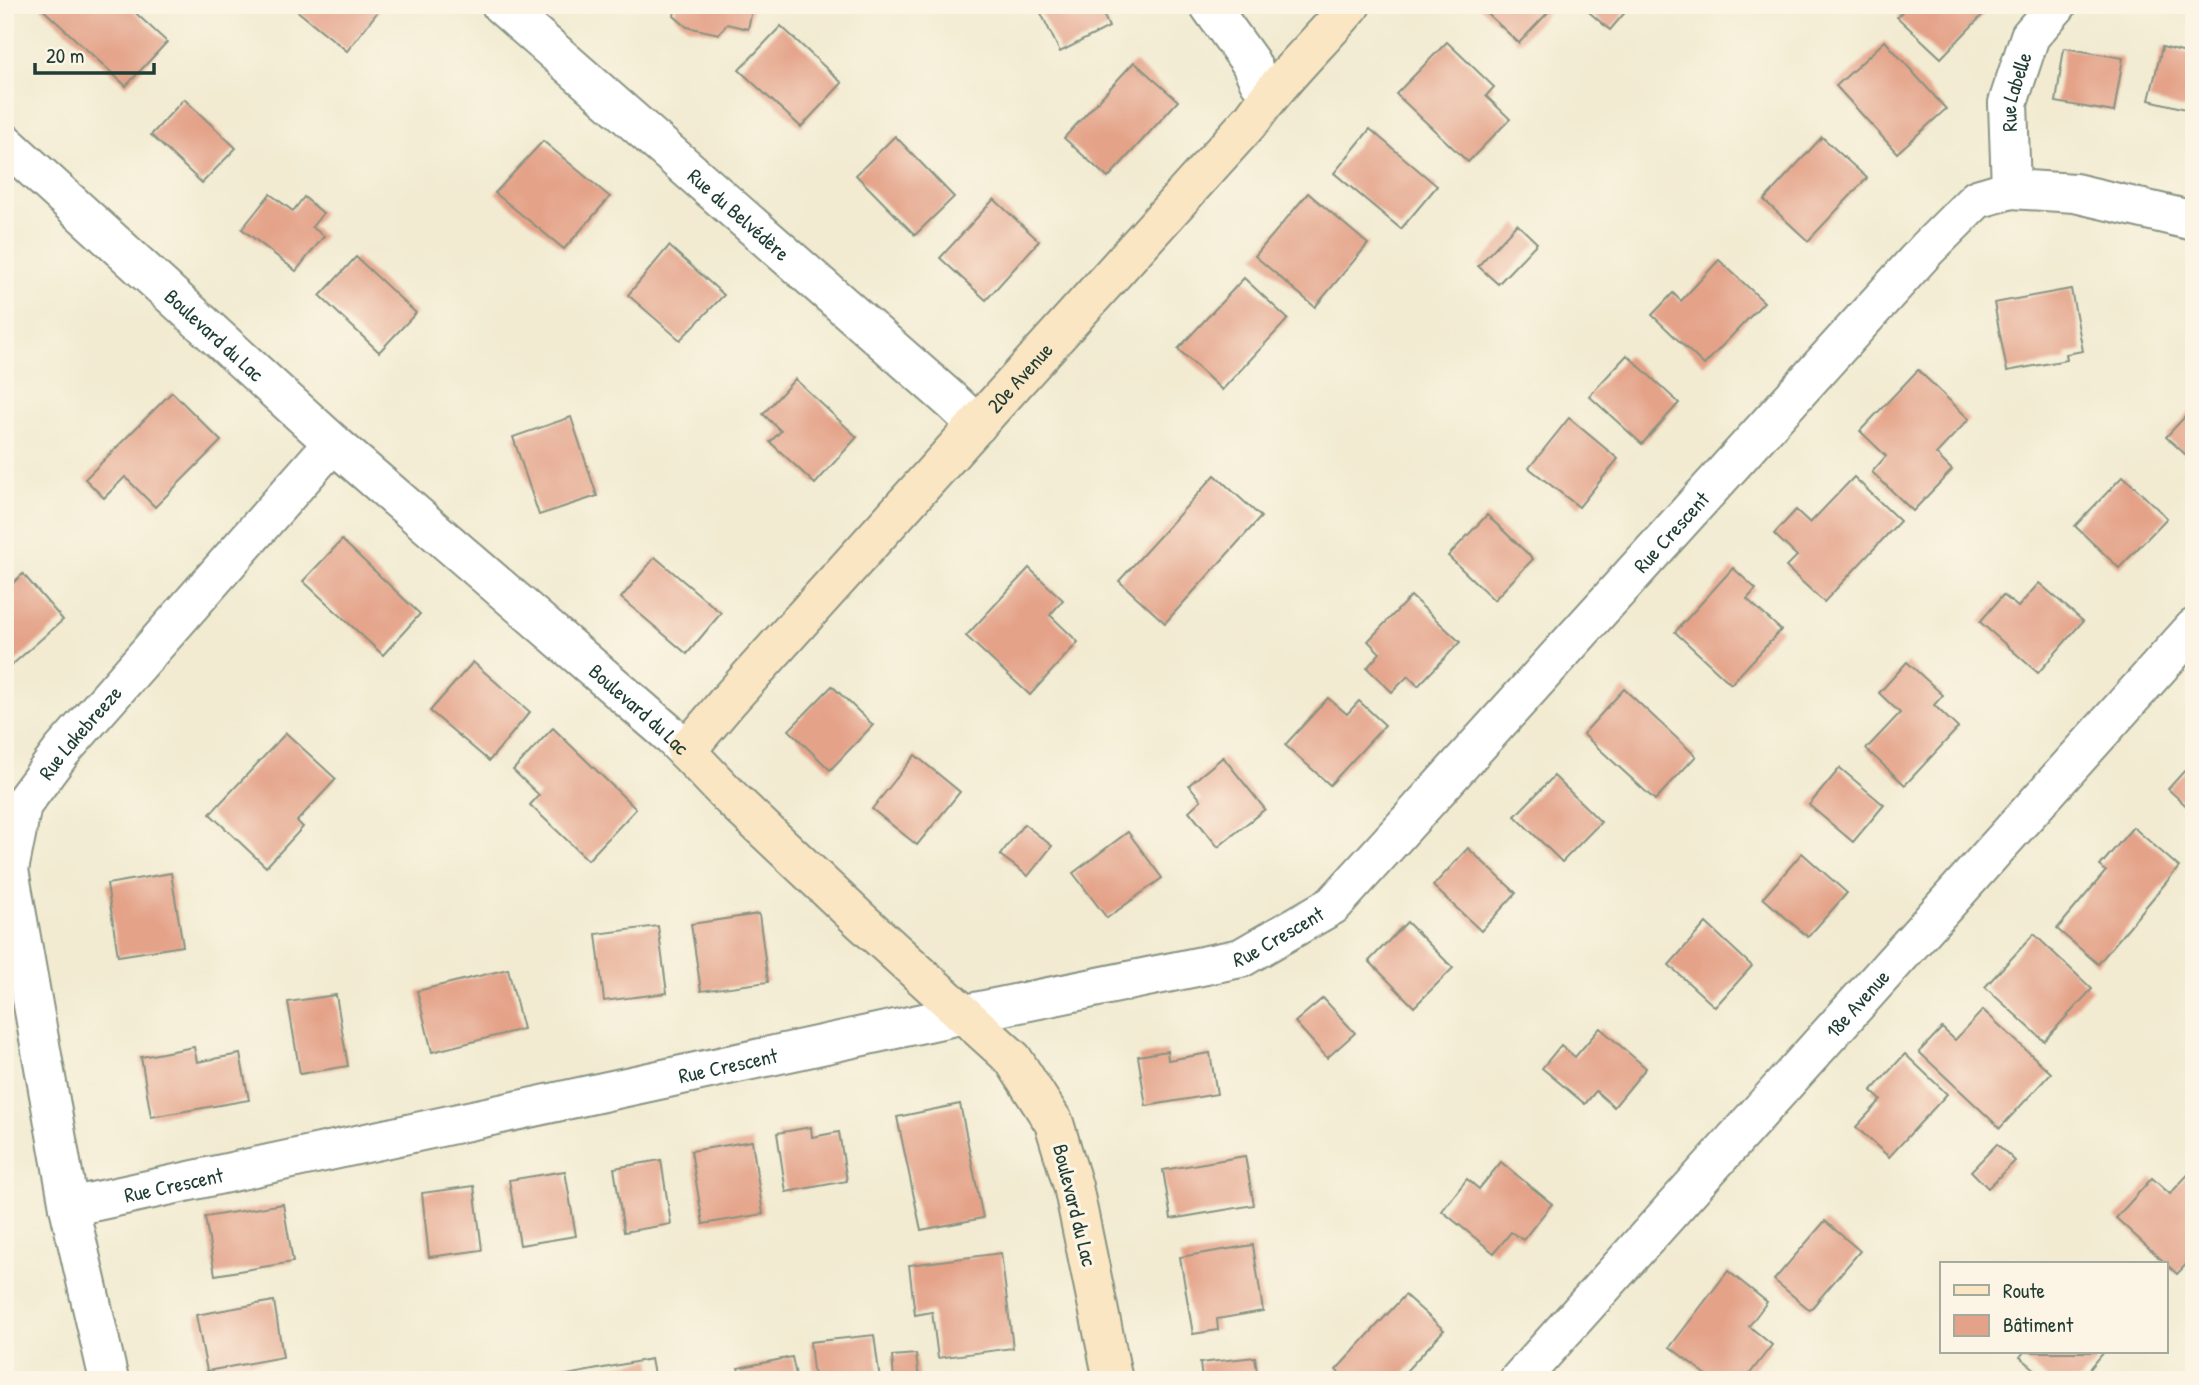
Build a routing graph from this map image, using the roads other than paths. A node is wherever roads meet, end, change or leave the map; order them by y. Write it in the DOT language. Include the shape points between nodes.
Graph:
graph roads {
  1 [pos="501,5"];
  2 [pos="1209,5"];
  3 [pos="1351,5"];
  4 [pos="2057,5"];
  5 [pos="1270,94"];
  6 [pos="5,143"];
  7 [pos="2011,189"];
  8 [pos="2194,221"];
  9 [pos="977,425"];
  10 [pos="333,443"];
  11 [pos="2194,628"];
  12 [pos="686,751"];
  13 [pos="965,1014"];
  14 [pos="69,1207"];
  15 [pos="109,1380"];
  16 [pos="1113,1380"];
  17 [pos="1518,1380"];
  1 -- 9 [label="street, Rue du Belvédère"];
  2 -- 5 [label="street"];
  3 -- 5 [label="street, 20e Avenue"];
  4 -- 7 [label="street, Rue Labelle" via="2030,36 2008,103"];
  5 -- 9 [label="street, 20e Avenue"];
  6 -- 10 [label="street, Boulevard du Lac"];
  7 -- 8 [label="street, Rue Crescent" via="2075,193"];
  7 -- 13 [label="street, Rue Crescent" via="1977,199 1927,249 1333,905 1241,958"];
  9 -- 12 [label="street, 20e Avenue"];
  10 -- 12 [label="street, Boulevard du Lac"];
  10 -- 14 [label="street, Rue Lakebreeze" via="62,751 22,805 9,870"];
  11 -- 17 [label="street, 18e Avenue"];
  12 -- 13 [label="street, Boulevard du Lac" via="741,808"];
  13 -- 14 [label="street, Rue Crescent"];
  13 -- 16 [label="street, Boulevard du Lac" via="1013,1059 1054,1124 1073,1186"];
  14 -- 15 [label="street, Rue Lakebreeze"];
}
